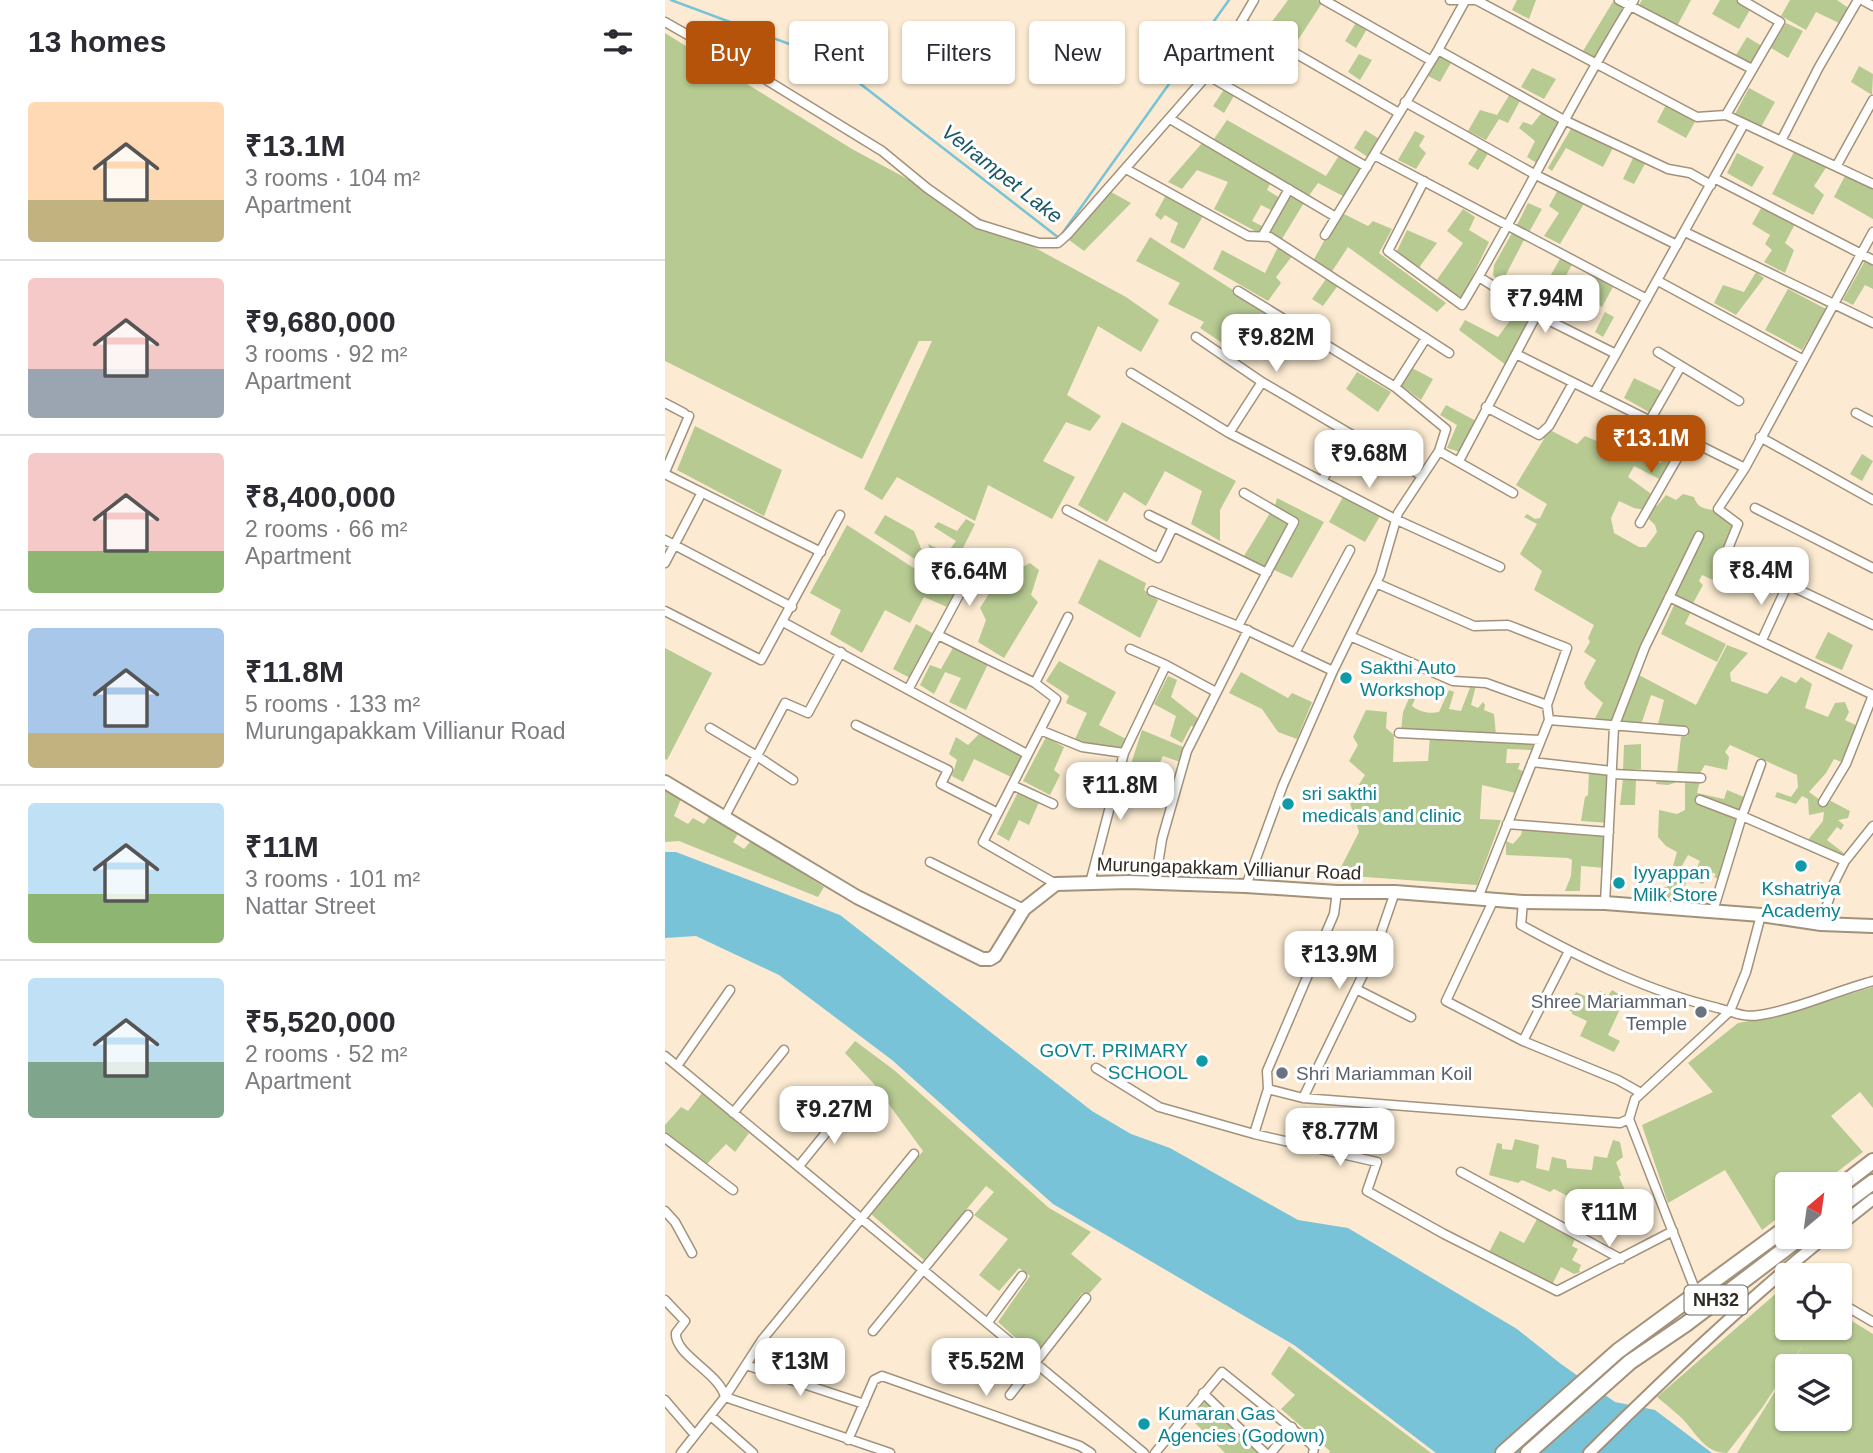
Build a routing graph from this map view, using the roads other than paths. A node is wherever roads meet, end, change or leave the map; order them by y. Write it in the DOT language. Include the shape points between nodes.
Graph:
graph roads {
  1 [pos="1254,0"];
  2 [pos="1324,0"];
  3 [pos="1450,0"];
  4 [pos="1619,0"];
  5 [pos="1742,0"];
  6 [pos="1860,0"];
  7 [pos="1465,1"];
  8 [pos="1632,2"];
  9 [pos="1873,6"];
  10 [pos="1242,21"];
  11 [pos="665,22"];
  12 [pos="1438,50"];
  13 [pos="1298,55"];
  14 [pos="1430,60"];
  15 [pos="1596,63"];
  16 [pos="1752,69"];
  17 [pos="1199,84"];
  18 [pos="1223,84"];
  19 [pos="1873,100"];
  20 [pos="1405,102"];
  21 [pos="1399,113"];
  22 [pos="1726,115"];
  23 [pos="1170,119"];
  24 [pos="1564,120"];
  25 [pos="1744,124"];
  26 [pos="1782,139"];
  27 [pos="1374,155"];
  28 [pos="1837,166"];
  29 [pos="1367,167"];
  30 [pos="1126,169"];
  31 [pos="1536,175"];
  32 [pos="1424,181"];
  33 [pos="1712,181"];
  34 [pos="1873,184"];
  35 [pos="1289,189"];
  36 [pos="1334,216"];
  37 [pos="1508,227"];
  38 [pos="1685,232"];
  39 [pos="1873,232"];
  40 [pos="1263,235"];
  41 [pos="1325,235"];
  42 [pos="1677,245"];
  43 [pos="1862,254"];
  44 [pos="1873,260"];
  45 [pos="1479,277"];
  46 [pos="1658,281"];
  47 [pos="1238,291"];
  48 [pos="1647,299"];
  49 [pos="1835,303"];
  50 [pos="1537,314"];
  51 [pos="1873,323"];
  52 [pos="1196,337"];
  53 [pos="1426,338"];
  54 [pos="1658,352"];
  55 [pos="1449,353"];
  56 [pos="1516,354"];
  57 [pos="1615,354"];
  58 [pos="1802,359"];
  59 [pos="1681,366"];
  60 [pos="1131,373"];
  61 [pos="1262,382"];
  62 [pos="1573,383"];
  63 [pos="1395,387"];
  64 [pos="1594,393"];
  65 [pos="1739,401"];
  66 [pos="665,403"];
  67 [pos="1486,407"];
  68 [pos="1856,413"];
  69 [pos="1649,422"];
  70 [pos="1873,422"];
  71 [pos="1229,433"];
  72 [pos="1349,433"];
  73 [pos="1760,437"];
  74 [pos="1687,441"];
  75 [pos="1439,451"];
  76 [pos="1459,461"];
  77 [pos="1745,468"];
  78 [pos="665,473"];
  79 [pos="1422,476"];
  80 [pos="1322,481"];
  81 [pos="1244,493"];
  82 [pos="1513,493"];
  83 [pos="701,494"];
  84 [pos="1873,500"];
  85 [pos="1755,508"];
  86 [pos="1067,510"];
  87 [pos="840,515"];
  88 [pos="1149,515"];
  89 [pos="1397,520"];
  90 [pos="1640,523"];
  91 [pos="1173,527"];
  92 [pos="1699,536"];
  93 [pos="665,540"];
  94 [pos="674,545"];
  95 [pos="1350,550"];
  96 [pos="821,552"];
  97 [pos="665,563"];
  98 [pos="974,567"];
  99 [pos="1500,567"];
  100 [pos="1873,568"];
  101 [pos="1267,573"];
  102 [pos="1376,583"];
  103 [pos="1787,586"];
  104 [pos="1152,591"];
  105 [pos="1669,597"];
  106 [pos="792,607"];
  107 [pos="665,611"];
  108 [pos="1068,617"];
  109 [pos="783,622"];
  110 [pos="1873,625"];
  111 [pos="1238,626"];
  112 [pos="1248,630"];
  113 [pos="938,635"];
  114 [pos="1350,636"];
  115 [pos="1762,640"];
  116 [pos="1131,649"];
  117 [pos="841,652"];
  118 [pos="1295,653"];
  119 [pos="1166,664"];
  120 [pos="1333,671"];
  121 [pos="1035,683"];
  122 [pos="909,688"];
  123 [pos="1216,692"];
  124 [pos="1547,705"];
  125 [pos="1870,717"];
  126 [pos="1549,720"];
  127 [pos="856,724"];
  128 [pos="1614,727"];
  129 [pos="710,728"];
  130 [pos="1040,730"];
  131 [pos="1684,731"];
  132 [pos="1399,733"];
  133 [pos="1541,740"];
  134 [pos="1123,753"];
  135 [pos="1027,754"];
  136 [pos="757,756"];
  137 [pos="1532,762"];
  138 [pos="1761,764"];
  139 [pos="1612,772"];
  140 [pos="1701,778"];
  141 [pos="793,780"];
  142 [pos="665,782"];
  143 [pos="1012,785"];
  144 [pos="1700,800"];
  145 [pos="1823,802"];
  146 [pos="1053,804"];
  147 [pos="998,813"];
  148 [pos="1742,816"];
  149 [pos="724,817"];
  150 [pos="1507,824"];
  151 [pos="1873,826"];
  152 [pos="1609,832"];
  153 [pos="1845,861"];
  154 [pos="930,862"];
  155 [pos="1090,883"];
  156 [pos="1155,883"];
  157 [pos="1056,884"];
  158 [pos="1246,886"];
  159 [pos="1337,892"];
  160 [pos="1395,892"];
  161 [pos="1478,898"];
  162 [pos="1494,900"];
  163 [pos="1524,902"];
  164 [pos="1605,903"];
  165 [pos="1024,909"];
  166 [pos="1713,911"];
  167 [pos="1761,915"];
  168 [pos="1821,924"];
  169 [pos="1873,926"];
  170 [pos="1569,951"];
  171 [pos="1873,981"];
  172 [pos="1356,989"];
  173 [pos="730,990"];
  174 [pos="1730,1011"];
  175 [pos="1411,1017"];
  176 [pos="1523,1041"];
  177 [pos="784,1049"];
  178 [pos="665,1056"];
  179 [pos="677,1066"];
  180 [pos="1095,1068"];
  181 [pos="1268,1089"];
  182 [pos="1641,1093"];
  183 [pos="1303,1098"];
  184 [pos="846,1108"];
  185 [pos="733,1113"];
  186 [pos="1629,1119"];
  187 [pos="1254,1134"];
  188 [pos="665,1138"];
  189 [pos="914,1154"];
  190 [pos="1873,1161"];
  191 [pos="799,1166"];
  192 [pos="1461,1172"];
  193 [pos="1852,1177"];
  194 [pos="1873,1182"];
  195 [pos="733,1190"];
  196 [pos="1852,1197"];
  197 [pos="1873,1199"];
  198 [pos="665,1211"];
  199 [pos="968,1215"];
  200 [pos="1852,1216"];
  201 [pos="862,1217"];
  202 [pos="1673,1231"];
  203 [pos="1775,1236"];
  204 [pos="1784,1250"];
  205 [pos="1809,1250"];
  206 [pos="692,1253"];
  207 [pos="1621,1259"];
  208 [pos="1792,1263"];
  209 [pos="922,1270"];
  210 [pos="1022,1276"];
  211 [pos="1775,1279"];
  212 [pos="1696,1292"];
  213 [pos="1086,1298"];
  214 [pos="665,1300"];
  215 [pos="1852,1310"];
  216 [pos="988,1322"];
  217 [pos="1873,1322"];
  218 [pos="873,1331"];
  219 [pos="1036,1363"];
  220 [pos="746,1365"];
  221 [pos="1203,1394"];
  222 [pos="1010,1395"];
  223 [pos="725,1397"];
  224 [pos="665,1400"];
  225 [pos="864,1404"];
  226 [pos="711,1416"];
  227 [pos="1292,1427"];
  228 [pos="695,1435"];
  229 [pos="848,1440"];
  230 [pos="681,1453"];
  231 [pos="753,1453"];
  232 [pos="890,1453"];
  233 [pos="1091,1453"];
  234 [pos="1144,1453"];
  235 [pos="1155,1453"];
  236 [pos="1265,1453"];
  237 [pos="1271,1453"];
  238 [pos="1313,1453"];
  239 [pos="1503,1453"];
  240 [pos="1528,1453"];
  241 [pos="1589,1453"];
  1 -- 10 [label="street"];
  2 -- 14 [label="street"];
  3 -- 7 [label="street"];
  4 -- 8 [label="street"];
  5 -- 16 [label="street" via="1780,22"];
  6 -- 9 [label="street"];
  6 -- 26 [label="street"];
  7 -- 12 [label="street"];
  7 -- 15 [label="street" via="1476,0"];
  8 -- 15 [label="street"];
  8 -- 16 [label="street"];
  11 -- 30 [label="street" via="882,151 978,224 1039,243 1058,243"];
  12 -- 14 [label="street"];
  12 -- 24 [label="street"];
  13 -- 21 [label="street"];
  14 -- 20 [label="street"];
  15 -- 22 [label="street" via="1697,117"];
  15 -- 24 [label="street"];
  16 -- 22 [label="street"];
  17 -- 23 [label="street"];
  18 -- 29 [label="street"];
  19 -- 28 [label="street"];
  20 -- 21 [label="street"];
  20 -- 31 [label="street"];
  21 -- 27 [label="street"];
  22 -- 25 [label="street"];
  23 -- 30 [label="street"];
  23 -- 35 [label="street"];
  24 -- 31 [label="street"];
  24 -- 33 [label="street" via="1668,169"];
  25 -- 26 [label="street"];
  25 -- 33 [label="street"];
  26 -- 28 [label="street"];
  27 -- 29 [label="street"];
  27 -- 32 [label="street"];
  28 -- 34 [label="street"];
  29 -- 36 [label="street"];
  30 -- 40 [label="street" via="1248,236"];
  31 -- 37 [label="street"];
  31 -- 42 [label="street"];
  32 -- 37 [label="street"];
  32 -- 45 [label="street" via="1388,251 1462,305"];
  33 -- 38 [label="street"];
  33 -- 43 [label="street"];
  35 -- 36 [label="street"];
  35 -- 40 [label="street"];
  36 -- 41 [label="street"];
  37 -- 45 [label="street"];
  37 -- 48 [label="street"];
  38 -- 42 [label="street"];
  38 -- 49 [label="street"];
  39 -- 43 [label="street"];
  40 -- 53 [label="street"];
  42 -- 46 [label="street"];
  43 -- 44 [label="street"];
  43 -- 49 [label="street"];
  45 -- 50 [label="street"];
  46 -- 48 [label="street"];
  46 -- 58 [label="street"];
  47 -- 63 [label="street"];
  48 -- 57 [label="street"];
  49 -- 51 [label="street"];
  49 -- 58 [label="street"];
  50 -- 56 [label="street"];
  50 -- 57 [label="street"];
  52 -- 61 [label="street"];
  53 -- 55 [label="street"];
  53 -- 63 [label="street"];
  54 -- 59 [label="street"];
  56 -- 62 [label="street"];
  56 -- 67 [label="street"];
  57 -- 64 [label="street"];
  58 -- 73 [label="street"];
  59 -- 65 [label="street"];
  59 -- 69 [label="street"];
  60 -- 71 [label="street"];
  61 -- 71 [label="street"];
  61 -- 72 [label="street"];
  62 -- 64 [label="street"];
  62 -- 67 [label="street" via="1539,435"];
  63 -- 75 [label="street" via="1446,429"];
  64 -- 69 [label="street"];
  66 -- 78 [label="street" via="687,415"];
  67 -- 76 [label="street"];
  68 -- 70 [label="street"];
  69 -- 74 [label="street"];
  71 -- 80 [label="street"];
  72 -- 79 [label="street"];
  72 -- 80 [label="street"];
  73 -- 77 [label="street"];
  73 -- 84 [label="street"];
  74 -- 77 [label="street"];
  74 -- 90 [label="street"];
  75 -- 76 [label="street"];
  75 -- 79 [label="street"];
  76 -- 82 [label="street"];
  77 -- 103 [label="street" via="1719,508 1738,524 1728,555"];
  78 -- 83 [label="street"];
  79 -- 89 [label="street"];
  80 -- 89 [label="street"];
  81 -- 101 [label="street" via="1294,522"];
  83 -- 94 [label="street"];
  83 -- 96 [label="street"];
  85 -- 100 [label="street"];
  86 -- 91 [label="street" via="1158,558"];
  87 -- 96 [label="street"];
  88 -- 91 [label="street"];
  89 -- 99 [label="street"];
  89 -- 102 [label="street"];
  91 -- 101 [label="street"];
  92 -- 105 [label="street"];
  93 -- 94 [label="street"];
  94 -- 97 [label="street"];
  94 -- 106 [label="street"];
  95 -- 118 [label="street"];
  96 -- 106 [label="street"];
  98 -- 113 [label="street"];
  101 -- 111 [label="street"];
  102 -- 114 [label="street"];
  102 -- 124 [label="street" via="1474,626 1508,625 1567,648"];
  103 -- 110 [label="street"];
  103 -- 115 [label="street"];
  104 -- 111 [label="street"];
  105 -- 115 [label="street"];
  105 -- 128 [label="street"];
  106 -- 109 [label="street"];
  107 -- 109 [label="street" via="761,660"];
  108 -- 121 [label="street"];
  109 -- 117 [label="street"];
  111 -- 112 [label="street"];
  112 -- 118 [label="street"];
  112 -- 123 [label="street"];
  113 -- 121 [label="street"];
  113 -- 122 [label="street"];
  114 -- 120 [label="street"];
  114 -- 124 [label="street" via="1453,681 1486,683"];
  115 -- 125 [label="street" via="1873,695"];
  116 -- 119 [label="street"];
  117 -- 122 [label="street"];
  117 -- 136 [label="street" via="808,713 785,703"];
  118 -- 120 [label="street"];
  119 -- 123 [label="street"];
  119 -- 134 [label="street"];
  120 -- 158 [label="street" via="1283,785"];
  121 -- 130 [label="street" via="1056,699"];
  122 -- 135 [label="street"];
  123 -- 156 [label="street" via="1187,751 1162,839"];
  124 -- 126 [label="street"];
  125 -- 145 [label="street"];
  126 -- 128 [label="street"];
  126 -- 133 [label="street"];
  127 -- 147 [label="street" via="948,769 941,784"];
  128 -- 131 [label="street"];
  128 -- 139 [label="street"];
  129 -- 136 [label="street"];
  130 -- 134 [label="street" via="1082,747"];
  130 -- 135 [label="street"];
  132 -- 133 [label="street"];
  133 -- 137 [label="street"];
  134 -- 155 [label="street"];
  135 -- 143 [label="street"];
  136 -- 141 [label="street"];
  136 -- 149 [label="street"];
  137 -- 139 [label="street"];
  137 -- 150 [label="street"];
  138 -- 148 [label="street"];
  139 -- 140 [label="street"];
  139 -- 152 [label="street"];
  142 -- 149 [label="main road"];
  143 -- 146 [label="street"];
  143 -- 147 [label="street"];
  144 -- 148 [label="street"];
  147 -- 157 [label="street" via="983,842"];
  148 -- 153 [label="street"];
  148 -- 166 [label="street"];
  149 -- 165 [label="main road" via="857,897 982,959 990,959 999,950"];
  150 -- 152 [label="street"];
  150 -- 161 [label="street"];
  151 -- 153 [label="street"];
  152 -- 164 [label="street"];
  153 -- 168 [label="street"];
  154 -- 165 [label="street"];
  155 -- 156 [label="main road, Murungapakkam Villianur Road"];
  155 -- 157 [label="main road, Murungapakkam Villianur Road"];
  156 -- 158 [label="main road, Murungapakkam Villianur Road"];
  157 -- 165 [label="main road"];
  158 -- 159 [label="main road, Murungapakkam Villianur Road"];
  159 -- 160 [label="main road, Murungapakkam Villianur Road"];
  159 -- 181 [label="street" via="1334,914 1267,1071"];
  160 -- 161 [label="main road, Murungapakkam Villianur Road"];
  160 -- 172 [label="street"];
  161 -- 162 [label="main road, Murungapakkam Villianur Road"];
  162 -- 163 [label="main road, Murungapakkam Villianur Road"];
  162 -- 176 [label="street" via="1445,1001"];
  163 -- 164 [label="main road, Murungapakkam Villianur Road"];
  163 -- 170 [label="street" via="1521,925"];
  164 -- 166 [label="main road, Murungapakkam Villianur Road"];
  166 -- 167 [label="main road, Murungapakkam Villianur Road"];
  167 -- 168 [label="main road, Murungapakkam Villianur Road"];
  167 -- 174 [label="street" via="1747,972"];
  168 -- 169 [label="main road, Murungapakkam Villianur Road"];
  170 -- 174 [label="street" via="1682,1000"];
  170 -- 176 [label="street"];
  171 -- 174 [label="street" via="1759,1015 1739,1016"];
  172 -- 175 [label="street"];
  172 -- 183 [label="street"];
  173 -- 179 [label="street"];
  174 -- 182 [label="street"];
  176 -- 182 [label="street"];
  177 -- 185 [label="street"];
  178 -- 179 [label="street"];
  179 -- 185 [label="street"];
  180 -- 187 [label="street" via="1159,1107"];
  181 -- 183 [label="street"];
  181 -- 187 [label="street"];
  182 -- 186 [label="street"];
  183 -- 186 [label="street" via="1620,1124"];
  184 -- 191 [label="street"];
  185 -- 191 [label="street"];
  186 -- 202 [label="street"];
  187 -- 207 [label="street" via="1377,1162 1367,1191 1557,1291"];
  188 -- 195 [label="street"];
  189 -- 201 [label="street"];
  190 -- 193 [label="highway"];
  191 -- 201 [label="street"];
  192 -- 207 [label="street"];
  194 -- 196 [label="highway"];
  197 -- 200 [label="street"];
  198 -- 206 [label="street"];
  199 -- 209 [label="street"];
  201 -- 209 [label="street"];
  201 -- 220 [label="street"];
  202 -- 207 [label="street"];
  202 -- 212 [label="street"];
  203 -- 212 [label="highway, NH32"];
  204 -- 240 [label="highway, NH32" via="1630,1362"];
  205 -- 208 [label="street"];
  209 -- 216 [label="street"];
  209 -- 218 [label="street"];
  210 -- 216 [label="street"];
  211 -- 241 [label="street"];
  212 -- 239 [label="highway, NH32" via="1618,1351"];
  213 -- 219 [label="street"];
  214 -- 223 [label="street" via="685,1321 676,1334 678,1344 721,1385"];
  215 -- 217 [label="street"];
  216 -- 219 [label="street"];
  219 -- 222 [label="street"];
  219 -- 234 [label="street"];
  220 -- 223 [label="street"];
  220 -- 225 [label="street"];
  221 -- 227 [label="street" via="1219,1374 1226,1373"];
  221 -- 235 [label="street"];
  221 -- 236 [label="street"];
  223 -- 226 [label="street"];
  223 -- 229 [label="street"];
  224 -- 228 [label="street"];
  225 -- 229 [label="street"];
  225 -- 233 [label="street" via="874,1380 887,1377"];
  226 -- 228 [label="street"];
  226 -- 231 [label="street"];
  227 -- 237 [label="street"];
  227 -- 238 [label="street" via="1311,1444"];
  228 -- 230 [label="street"];
  229 -- 232 [label="street"];
}
